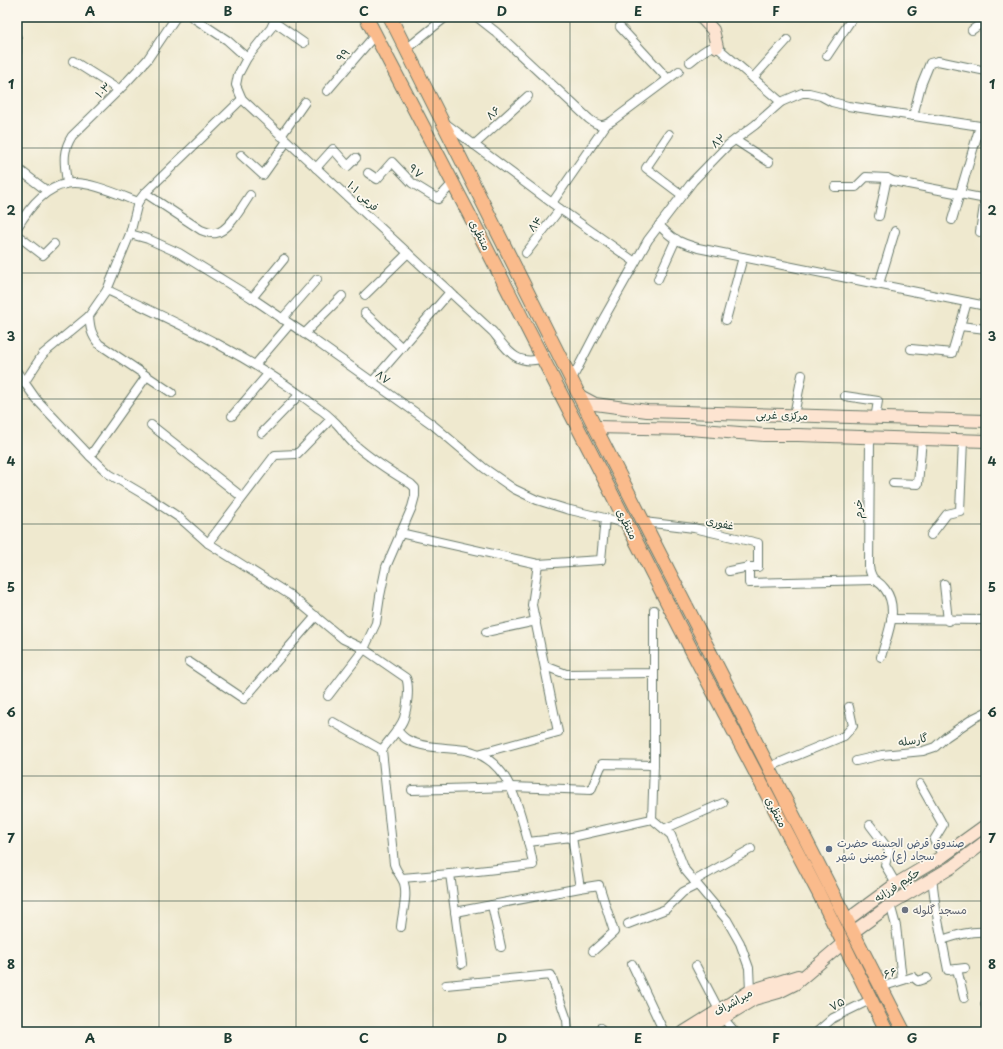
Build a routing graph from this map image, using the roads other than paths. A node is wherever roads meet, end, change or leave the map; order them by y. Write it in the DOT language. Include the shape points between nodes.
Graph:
graph roads {
  1 [pos="176,17"];
  2 [pos="192,17"];
  3 [pos="366,17"];
  4 [pos="390,17"];
  5 [pos="446,17"];
  6 [pos="477,17"];
  7 [pos="701,17"];
  8 [pos="852,17"];
  9 [pos="275,19"];
  10 [pos="986,20"];
  11 [pos="620,27"];
  12 [pos="972,30"];
  13 [pos="376,35"];
  14 [pos="17,38"];
  15 [pos="787,40"];
  16 [pos="304,42"];
  17 [pos="717,47"];
  18 [pos="406,49"];
  19 [pos="17,52"];
  20 [pos="827,56"];
  21 [pos="247,58"];
  22 [pos="73,61"];
  23 [pos="690,62"];
  24 [pos="679,71"];
  25 [pos="986,71"];
  26 [pos="753,78"];
  27 [pos="668,79"];
  28 [pos="119,90"];
  29 [pos="327,91"];
  30 [pos="528,96"];
  31 [pos="242,99"];
  32 [pos="305,102"];
  33 [pos="781,102"];
  34 [pos="914,116"];
  35 [pos="442,121"];
  36 [pos="606,125"];
  37 [pos="669,134"];
  38 [pos="284,139"];
  39 [pos="735,140"];
  40 [pos="474,145"];
  41 [pos="241,155"];
  42 [pos="356,158"];
  43 [pos="769,162"];
  44 [pos="17,168"];
  45 [pos="316,168"];
  46 [pos="368,173"];
  47 [pos="888,178"];
  48 [pos="67,183"];
  49 [pos="453,183"];
  50 [pos="835,187"];
  51 [pos="47,191"];
  52 [pos="145,193"];
  53 [pos="961,194"];
  54 [pos="250,195"];
  55 [pos="682,195"];
  56 [pos="986,199"];
  57 [pos="138,202"];
  58 [pos="552,203"];
  59 [pos="560,210"];
  60 [pos="879,216"];
  61 [pos="952,220"];
  62 [pos="659,225"];
  63 [pos="17,228"];
  64 [pos="895,231"];
  65 [pos="980,232"];
  66 [pos="130,234"];
  67 [pos="17,235"];
  68 [pos="676,239"];
  69 [pos="54,244"];
  70 [pos="408,253"];
  71 [pos="526,253"];
  72 [pos="744,257"];
  73 [pos="284,259"];
  74 [pos="635,262"];
  75 [pos="318,279"];
  76 [pos="658,279"];
  77 [pos="879,284"];
  78 [pos="107,290"];
  79 [pos="450,292"];
  80 [pos="365,295"];
  81 [pos="342,296"];
  82 [pos="252,298"];
  83 [pos="967,302"];
  84 [pos="986,306"];
  85 [pos="365,313"];
  86 [pos="89,316"];
  87 [pos="282,319"];
  88 [pos="726,320"];
  89 [pos="290,324"];
  90 [pos="960,326"];
  91 [pos="986,329"];
  92 [pos="304,334"];
  93 [pos="402,348"];
  94 [pos="912,349"];
  95 [pos="543,358"];
  96 [pos="255,365"];
  97 [pos="17,372"];
  98 [pos="268,374"];
  99 [pos="802,375"];
  100 [pos="146,376"];
  101 [pos="572,379"];
  102 [pos="372,382"];
  103 [pos="24,383"];
  104 [pos="172,393"];
  105 [pos="299,395"];
  106 [pos="580,396"];
  107 [pos="845,396"];
  108 [pos="794,415"];
  109 [pos="232,416"];
  110 [pos="331,419"];
  111 [pos="875,419"];
  112 [pos="986,421"];
  113 [pos="151,425"];
  114 [pos="595,427"];
  115 [pos="262,433"];
  116 [pos="870,438"];
  117 [pos="922,438"];
  118 [pos="963,440"];
  119 [pos="986,441"];
  120 [pos="90,456"];
  121 [pos="893,483"];
  122 [pos="242,497"];
  123 [pos="605,518"];
  124 [pos="626,522"];
  125 [pos="644,522"];
  126 [pos="400,533"];
  127 [pos="931,535"];
  128 [pos="208,544"];
  129 [pos="538,564"];
  130 [pos="749,567"];
  131 [pos="729,571"];
  132 [pos="874,580"];
  133 [pos="944,584"];
  134 [pos="654,610"];
  135 [pos="316,616"];
  136 [pos="891,619"];
  137 [pos="948,620"];
  138 [pos="986,620"];
  139 [pos="536,621"];
  140 [pos="486,632"];
  141 [pos="364,649"];
  142 [pos="881,657"];
  143 [pos="189,662"];
  144 [pos="545,666"];
  145 [pos="654,673"];
  146 [pos="328,696"];
  147 [pos="849,707"];
  148 [pos="986,712"];
  149 [pos="333,722"];
  150 [pos="396,730"];
  151 [pos="382,750"];
  152 [pos="478,754"];
  153 [pos="856,761"];
  154 [pos="654,765"];
  155 [pos="769,767"];
  156 [pos="920,784"];
  157 [pos="511,787"];
  158 [pos="412,790"];
  159 [pos="723,802"];
  160 [pos="652,818"];
  161 [pos="870,825"];
  162 [pos="986,825"];
  163 [pos="664,829"];
  164 [pos="572,837"];
  165 [pos="986,841"];
  166 [pos="528,842"];
  167 [pos="751,849"];
  168 [pos="944,856"];
  169 [pos="819,866"];
  170 [pos="808,873"];
  171 [pos="450,874"];
  172 [pos="402,878"];
  173 [pos="932,878"];
  174 [pos="696,883"];
  175 [pos="896,884"];
  176 [pos="580,888"];
  177 [pos="890,904"];
  178 [pos="492,905"];
  179 [pos="455,912"];
  180 [pos="847,920"];
  181 [pos="628,924"];
  182 [pos="401,927"];
  183 [pos="853,932"];
  184 [pos="986,932"];
  185 [pos="942,940"];
  186 [pos="842,944"];
  187 [pos="501,947"];
  188 [pos="593,951"];
  189 [pos="462,964"];
  190 [pos="632,964"];
  191 [pos="696,966"];
  192 [pos="808,973"];
  193 [pos="927,978"];
  194 [pos="902,980"];
  195 [pos="446,985"];
  196 [pos="881,987"];
  197 [pos="750,991"];
  198 [pos="964,998"];
  199 [pos="870,1000"];
  200 [pos="891,1006"];
  201 [pos="877,1013"];
  202 [pos="721,1014"];
  203 [pos="568,1032"];
  204 [pos="664,1032"];
  205 [pos="684,1032"];
  206 [pos="702,1032"];
  207 [pos="735,1032"];
  208 [pos="817,1032"];
  209 [pos="887,1032"];
  210 [pos="904,1032"];
  1 -- 28 [label="street, ۱۰۳" via="147,60"];
  2 -- 21 [label="street" via="227,40"];
  3 -- 13 [label="main road, منتظری"];
  4 -- 18 [label="main road, منتظری"];
  5 -- 18 [label="street"];
  6 -- 36 [label="street" via="594,124"];
  7 -- 17 [label="main road" via="712,30"];
  8 -- 20 [label="street"];
  9 -- 16 [label="street"];
  9 -- 21 [label="street"];
  10 -- 12 [label="street"];
  11 -- 27 [label="street"];
  13 -- 29 [label="street, ۹۹"];
  13 -- 49 [label="main road, منتظری"];
  14 -- 19 [label="street"];
  15 -- 26 [label="street"];
  17 -- 23 [label="street" via="709,48"];
  17 -- 26 [label="street"];
  18 -- 35 [label="main road, منتظری"];
  21 -- 31 [label="street" via="236,84"];
  22 -- 28 [label="street"];
  24 -- 27 [label="street"];
  25 -- 34 [label="street" via="938,61 930,63 921,85"];
  26 -- 33 [label="street"];
  27 -- 36 [label="street"];
  28 -- 48 [label="street, ۱۰۳" via="72,136 66,146 64,157"];
  30 -- 40 [label="street, ۸۶"];
  31 -- 38 [label="street, فرعی ۱۰۱"];
  31 -- 52 [label="street"];
  32 -- 38 [label="street"];
  33 -- 34 [label="street, ۸۲" via="798,94 809,93 848,106"];
  33 -- 39 [label="street, ۸۲"];
  34 -- 53 [label="street, ۸۲" via="980,126"];
  35 -- 40 [label="street"];
  35 -- 101 [label="main road, منتظری"];
  36 -- 58 [label="street"];
  37 -- 55 [label="street" via="646,168"];
  38 -- 41 [label="street" via="263,175"];
  38 -- 45 [label="street, فرعی ۱۰۱"];
  39 -- 43 [label="street"];
  39 -- 55 [label="street, ۸۲"];
  40 -- 58 [label="street"];
  42 -- 45 [label="street" via="348,166 333,149"];
  44 -- 51 [label="street"];
  45 -- 70 [label="street, فرعی ۱۰۱"];
  46 -- 49 [label="street, ۹۷" via="377,180 392,162 412,183 438,200"];
  47 -- 50 [label="street" via="866,177 856,187"];
  47 -- 53 [label="street"];
  47 -- 60 [label="street"];
  48 -- 51 [label="street"];
  48 -- 57 [label="street" via="83,184"];
  49 -- 95 [label="main road, منتظری"];
  51 -- 63 [label="street" via="24,215"];
  52 -- 54 [label="street" via="209,233 217,233 229,225"];
  52 -- 57 [label="street"];
  53 -- 56 [label="street"];
  53 -- 61 [label="street"];
  55 -- 62 [label="street, ۸۲"];
  56 -- 65 [label="street"];
  57 -- 66 [label="street"];
  58 -- 59 [label="street"];
  59 -- 71 [label="street, ۸۴"];
  59 -- 74 [label="street"];
  62 -- 68 [label="street" via="670,237"];
  62 -- 74 [label="street, ۸۲"];
  64 -- 77 [label="street"];
  66 -- 78 [label="street"];
  66 -- 82 [label="street, ۸۷" via="179,253"];
  67 -- 69 [label="street" via="42,255"];
  68 -- 72 [label="street" via="698,248"];
  68 -- 76 [label="street"];
  70 -- 79 [label="street, فرعی ۱۰۱"];
  70 -- 80 [label="street"];
  72 -- 77 [label="street"];
  72 -- 88 [label="street"];
  73 -- 82 [label="street"];
  74 -- 101 [label="street, ۸۲"];
  75 -- 87 [label="street"];
  77 -- 83 [label="street"];
  78 -- 86 [label="street"];
  78 -- 96 [label="street" via="220,344"];
  79 -- 93 [label="street"];
  79 -- 95 [label="street, فرعی ۱۰۱" via="493,332 514,356 532,362"];
  81 -- 92 [label="street"];
  82 -- 87 [label="street, ۸۷"];
  83 -- 84 [label="street"];
  83 -- 90 [label="street"];
  85 -- 93 [label="street"];
  86 -- 100 [label="street" via="92,333 98,344"];
  86 -- 103 [label="street" via="43,354"];
  87 -- 89 [label="street, ۸۷"];
  89 -- 92 [label="street, ۸۷"];
  89 -- 96 [label="street"];
  90 -- 91 [label="street"];
  90 -- 94 [label="street" via="952,353"];
  92 -- 102 [label="street, ۸۷"];
  93 -- 102 [label="street"];
  95 -- 124 [label="main road, منتظری"];
  96 -- 98 [label="street"];
  97 -- 103 [label="street"];
  98 -- 105 [label="street"];
  98 -- 109 [label="street"];
  99 -- 108 [label="street"];
  100 -- 104 [label="street"];
  100 -- 120 [label="street"];
  101 -- 106 [label="main road, منتظری"];
  102 -- 123 [label="street, ۸۷" via="433,425 484,468 514,489 536,500"];
  103 -- 120 [label="street"];
  105 -- 110 [label="street"];
  105 -- 115 [label="street"];
  106 -- 108 [label="main road, مرکزی غربی" via="595,404 647,411"];
  106 -- 114 [label="main road, منتظری"];
  107 -- 111 [label="street" via="878,401"];
  108 -- 111 [label="main road, مرکزی غربی"];
  110 -- 122 [label="street" via="298,454 275,455"];
  110 -- 126 [label="street" via="352,443 372,460 414,488 412,507"];
  111 -- 112 [label="main road, مرکزی غربی"];
  113 -- 122 [label="street"];
  114 -- 116 [label="main road, مرکزی غربی"];
  114 -- 125 [label="main road, منتظری"];
  116 -- 117 [label="main road, مرکزی غربی"];
  116 -- 132 [label="street, خرم" via="869,567"];
  117 -- 118 [label="main road, مرکزی غربی"];
  117 -- 121 [label="street" via="918,484"];
  118 -- 119 [label="main road, مرکزی غربی"];
  118 -- 127 [label="street" via="960,511 947,514"];
  120 -- 128 [label="street" via="109,474 180,518"];
  122 -- 128 [label="street"];
  123 -- 124 [label="street, ۸۷"];
  123 -- 129 [label="street" via="601,560"];
  124 -- 170 [label="main road, منتظری"];
  125 -- 130 [label="street, غفوری" via="694,528 758,543 758,567"];
  125 -- 155 [label="main road, منتظری"];
  126 -- 129 [label="street"];
  126 -- 141 [label="street" via="386,567 376,623"];
  128 -- 135 [label="street" via="290,595"];
  129 -- 139 [label="street" via="532,605"];
  130 -- 131 [label="street"];
  130 -- 132 [label="street" via="749,583"];
  132 -- 136 [label="street" via="890,595"];
  133 -- 137 [label="street"];
  134 -- 145 [label="street"];
  135 -- 141 [label="street" via="343,639"];
  135 -- 143 [label="street" via="244,699"];
  136 -- 137 [label="street"];
  136 -- 142 [label="street"];
  137 -- 138 [label="street"];
  139 -- 140 [label="street"];
  139 -- 144 [label="street"];
  141 -- 146 [label="street"];
  141 -- 150 [label="street" via="401,673 408,683 404,719"];
  144 -- 145 [label="street" via="566,674"];
  144 -- 152 [label="street" via="558,732"];
  145 -- 154 [label="street"];
  147 -- 155 [label="street" via="853,726 844,736"];
  148 -- 153 [label="street, گارسله" via="946,737 935,747 923,752 882,755"];
  149 -- 151 [label="street"];
  150 -- 151 [label="street"];
  150 -- 152 [label="street" via="407,740 417,744 466,750"];
  151 -- 172 [label="street" via="394,864"];
  152 -- 157 [label="street" via="491,762 507,778"];
  154 -- 157 [label="street" via="602,764 590,790"];
  154 -- 160 [label="street"];
  155 -- 169 [label="main road, منتظری"];
  156 -- 168 [label="street" via="943,824 934,840"];
  157 -- 158 [label="street"];
  157 -- 166 [label="street"];
  159 -- 163 [label="street"];
  160 -- 163 [label="street"];
  160 -- 164 [label="street"];
  161 -- 175 [label="street" via="889,850 885,865"];
  162 -- 168 [label="main road, حکیم فرزانه"];
  163 -- 174 [label="street" via="671,835 685,870"];
  164 -- 166 [label="street"];
  164 -- 176 [label="street"];
  165 -- 173 [label="main road, حکیم فرزانه" via="952,867"];
  166 -- 171 [label="street" via="533,865"];
  167 -- 174 [label="street"];
  168 -- 175 [label="main road, حکیم فرزانه"];
  169 -- 170 [label="main road"];
  169 -- 180 [label="main road, منتظری"];
  170 -- 186 [label="main road, منتظری"];
  171 -- 172 [label="street"];
  171 -- 179 [label="street"];
  172 -- 182 [label="street" via="405,891"];
  173 -- 177 [label="main road, حکیم فرزانه"];
  173 -- 185 [label="street"];
  174 -- 181 [label="street" via="666,909"];
  174 -- 197 [label="street" via="727,920 740,943 749,968"];
  175 -- 180 [label="main road, حکیم فرزانه"];
  176 -- 178 [label="street"];
  176 -- 188 [label="street" via="599,885 614,932"];
  177 -- 183 [label="main road, حکیم فرزانه"];
  177 -- 194 [label="street" via="896,926"];
  178 -- 179 [label="street"];
  178 -- 187 [label="street"];
  179 -- 189 [label="street"];
  180 -- 183 [label="main road, منتظری"];
  183 -- 196 [label="main road, منتظری"];
  184 -- 185 [label="street" via="959,934"];
  185 -- 198 [label="street" via="948,970 961,969"];
  186 -- 192 [label="main road, میراشراف"];
  186 -- 199 [label="main road, منتظری"];
  190 -- 204 [label="street"];
  191 -- 202 [label="street"];
  192 -- 197 [label="main road, میراشراف"];
  192 -- 202 [label="main road, میراشراف" via="795,984 779,992 754,999"];
  193 -- 194 [label="street, ۶۶" via="918,981 912,977"];
  194 -- 196 [label="street, ۶۶"];
  195 -- 203 [label="street" via="551,975 567,1020"];
  196 -- 200 [label="main road, منتظری"];
  197 -- 202 [label="main road, میراشراف"];
  199 -- 201 [label="main road, منتظری"];
  199 -- 208 [label="street, ۷۵" via="833,1018"];
  200 -- 201 [label="main road"];
  200 -- 210 [label="main road, منتظری"];
  201 -- 209 [label="main road, منتظری"];
  202 -- 205 [label="main road, میراشراف"];
  202 -- 206 [label="main road, میراشراف"];
  202 -- 207 [label="street"];
}
